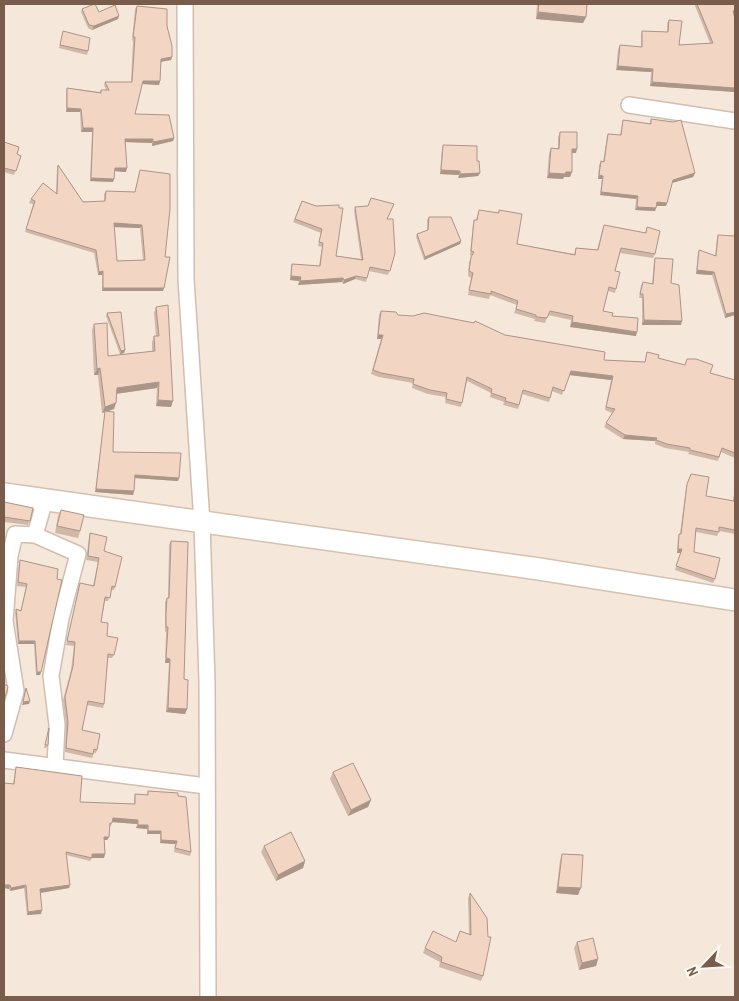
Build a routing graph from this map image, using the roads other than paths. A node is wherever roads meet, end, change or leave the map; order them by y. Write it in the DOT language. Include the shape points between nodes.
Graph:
graph roads {
  1 [pos="185,4"];
  2 [pos="629,105"];
  3 [pos="735,121"];
  4 [pos="4,494"];
  5 [pos="45,500"];
  6 [pos="202,523"];
  7 [pos="35,535"];
  8 [pos="735,600"];
  9 [pos="4,734"];
  10 [pos="4,760"];
  11 [pos="55,766"];
  12 [pos="206,786"];
  13 [pos="208,997"];
  1 -- 6 [label="street" via="186,279"];
  2 -- 3 [label="street"];
  4 -- 5 [label="street"];
  5 -- 6 [label="street"];
  5 -- 7 [label="street"];
  6 -- 8 [label="street" via="539,569"];
  6 -- 12 [label="street" via="207,682"];
  7 -- 9 [label="street" via="15,534 10,556 5,620 16,691"];
  7 -- 11 [label="street" via="78,554 61,618 51,676 57,724"];
  10 -- 11 [label="street"];
  11 -- 12 [label="street"];
  12 -- 13 [label="street"];
}
